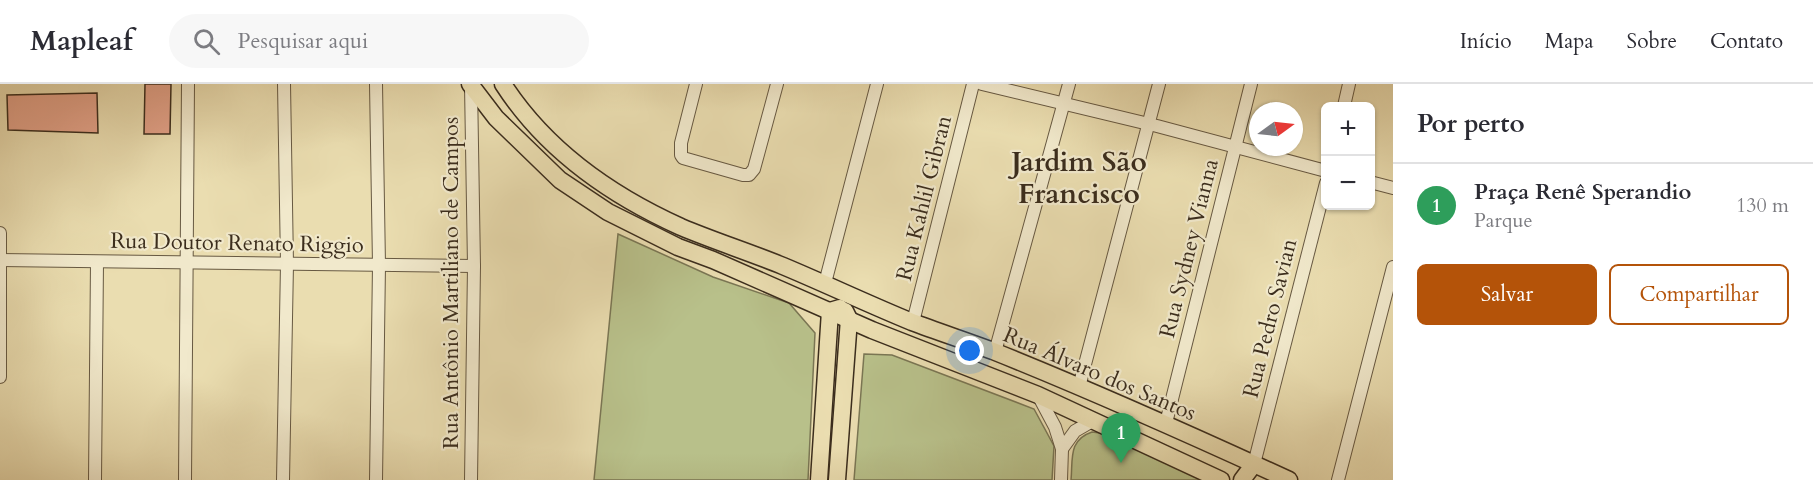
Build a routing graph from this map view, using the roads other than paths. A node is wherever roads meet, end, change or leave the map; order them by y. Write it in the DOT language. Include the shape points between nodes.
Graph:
graph roads {
  1 [pos="188,84"];
  2 [pos="284,84"];
  3 [pos="376,84"];
  4 [pos="503,84"];
  5 [pos="696,84"];
  6 [pos="777,84"];
  7 [pos="878,84"];
  8 [pos="973,84"];
  9 [pos="982,84"];
  10 [pos="1069,84"];
  11 [pos="1159,84"];
  12 [pos="1251,84"];
  13 [pos="1349,84"];
  14 [pos="471,85"];
  15 [pos="1345,102"];
  16 [pos="1065,103"];
  17 [pos="1149,124"];
  18 [pos="1235,148"];
  19 [pos="1321,170"];
  20 [pos="1375,183"];
  21 [pos="1393,188"];
  22 [pos="1321,203"];
  23 [pos="684,228"];
  24 [pos="0,233"];
  25 [pos="678,247"];
  26 [pos="0,261"];
  27 [pos="97,261"];
  28 [pos="188,263"];
  29 [pos="287,264"];
  30 [pos="380,265"];
  31 [pos="474,266"];
  32 [pos="1393,267"];
  33 [pos="820,281"];
  34 [pos="811,303"];
  35 [pos="883,309"];
  36 [pos="841,313"];
  37 [pos="913,322"];
  38 [pos="872,330"];
  39 [pos="995,352"];
  40 [pos="845,358"];
  41 [pos="827,366"];
  42 [pos="0,377"];
  43 [pos="1079,387"];
  44 [pos="1038,395"];
  45 [pos="1094,420"];
  46 [pos="1166,423"];
  47 [pos="1062,449"];
  48 [pos="1254,464"];
  49 [pos="95,480"];
  50 [pos="185,480"];
  51 [pos="283,480"];
  52 [pos="376,480"];
  53 [pos="471,480"];
  54 [pos="819,480"];
  55 [pos="837,480"];
  56 [pos="1060,480"];
  57 [pos="1221,480"];
  58 [pos="1242,480"];
  59 [pos="1289,480"];
  60 [pos="1338,480"];
  1 -- 28 [label="street"];
  2 -- 29 [label="street"];
  3 -- 30 [label="street"];
  4 -- 23 [label="main road, Rua Álvaro dos Santos" via="529,120 581,169"];
  5 -- 6 [label="street" via="681,155 743,175 754,169"];
  7 -- 33 [label="street"];
  8 -- 37 [label="street, Rua Kahlil Gibran"];
  9 -- 16 [label="street"];
  10 -- 16 [label="street"];
  11 -- 17 [label="street"];
  12 -- 18 [label="street, Rua Sydney Vianna"];
  13 -- 15 [label="street"];
  14 -- 25 [label="main road" via="496,118 560,180 608,212"];
  14 -- 31 [label="street, Rua Antônio Martiliano de Campos"];
  16 -- 17 [label="street"];
  16 -- 39 [label="street"];
  17 -- 18 [label="street"];
  17 -- 43 [label="street"];
  18 -- 19 [label="street"];
  18 -- 46 [label="street, Rua Sydney Vianna"];
  20 -- 21 [label="street"];
  22 -- 48 [label="street, Rua Pedro Savian"];
  23 -- 25 [label="main road"];
  23 -- 33 [label="main road, Rua Álvaro dos Santos"];
  24 -- 26 [label="street"];
  25 -- 34 [label="main road"];
  26 -- 27 [label="street, Rua Doutor Renato Riggio"];
  26 -- 42 [label="street"];
  27 -- 28 [label="street, Rua Doutor Renato Riggio"];
  27 -- 49 [label="street"];
  28 -- 29 [label="street, Rua Doutor Renato Riggio"];
  28 -- 50 [label="street"];
  29 -- 30 [label="street, Rua Doutor Renato Riggio"];
  29 -- 51 [label="street"];
  30 -- 31 [label="street, Rua Doutor Renato Riggio"];
  30 -- 52 [label="street"];
  31 -- 53 [label="street, Rua Antônio Martiliano de Campos"];
  32 -- 60 [label="street"];
  33 -- 35 [label="main road, Rua Álvaro dos Santos"];
  33 -- 36 [label="main road"];
  34 -- 36 [label="main road"];
  34 -- 41 [label="main road" via="824,328"];
  35 -- 36 [label="main road" via="854,306"];
  35 -- 37 [label="main road, Rua Álvaro dos Santos"];
  36 -- 38 [label="main road"];
  36 -- 40 [label="main road"];
  36 -- 41 [label="main road"];
  37 -- 39 [label="main road, Rua Álvaro dos Santos"];
  38 -- 40 [label="main road" via="854,342"];
  38 -- 44 [label="main road"];
  39 -- 43 [label="main road, Rua Álvaro dos Santos"];
  40 -- 55 [label="main road"];
  41 -- 54 [label="main road"];
  43 -- 46 [label="main road, Rua Álvaro dos Santos"];
  44 -- 45 [label="main road"];
  44 -- 47 [label="street"];
  45 -- 47 [label="street" via="1075,431"];
  45 -- 57 [label="main road"];
  46 -- 48 [label="main road, Rua Álvaro dos Santos"];
  47 -- 56 [label="street"];
  48 -- 58 [label="main road"];
  48 -- 59 [label="main road, Rua Álvaro dos Santos"];
}
